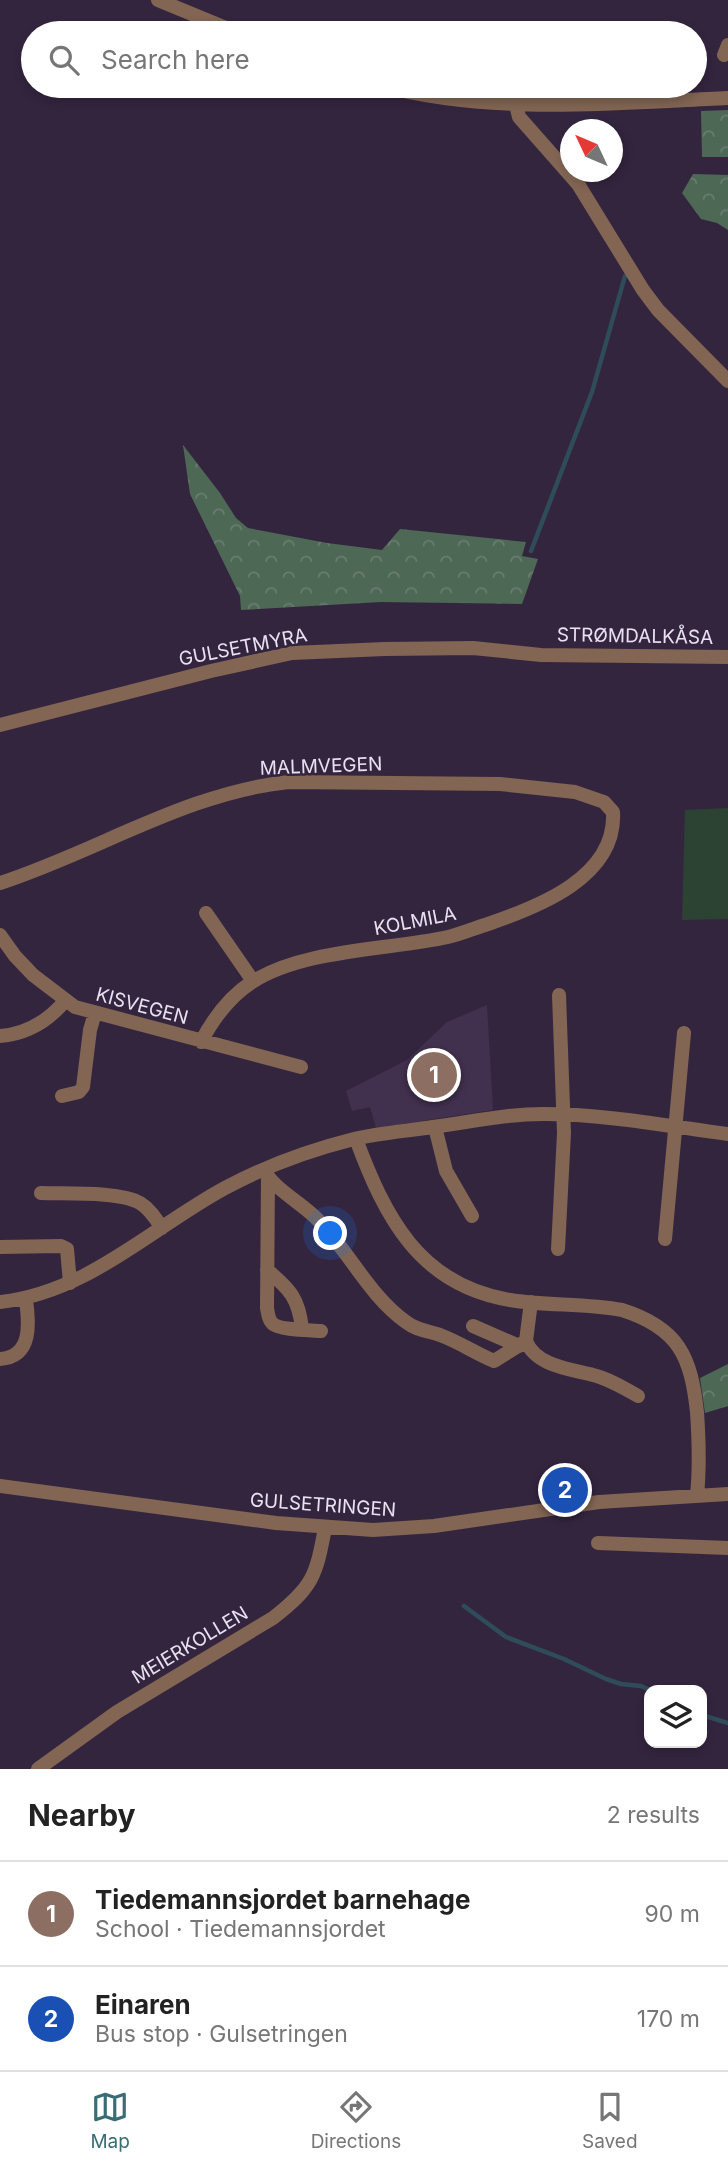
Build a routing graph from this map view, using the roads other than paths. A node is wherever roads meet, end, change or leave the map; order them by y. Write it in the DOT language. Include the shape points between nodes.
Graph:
graph roads {
  1 [pos="158,0"];
  2 [pos="175,3"];
  3 [pos="213,21"];
  4 [pos="450,98"];
  5 [pos="728,98"];
  6 [pos="516,105"];
  7 [pos="728,381"];
  8 [pos="541,654"];
  9 [pos="728,657"];
  10 [pos="0,725"];
  11 [pos="613,812"];
  12 [pos="0,883"];
  13 [pos="206,913"];
  14 [pos="0,935"];
  15 [pos="253,981"];
  16 [pos="559,995"];
  17 [pos="65,1001"];
  18 [pos="95,1013"];
  19 [pos="684,1033"];
  20 [pos="0,1036"];
  21 [pos="201,1042"];
  22 [pos="301,1067"];
  23 [pos="62,1096"];
  24 [pos="563,1116"];
  25 [pos="435,1127"];
  26 [pos="677,1127"];
  27 [pos="728,1134"];
  28 [pos="356,1139"];
  29 [pos="266,1174"];
  30 [pos="41,1193"];
  31 [pos="472,1216"];
  32 [pos="162,1228"];
  33 [pos="665,1239"];
  34 [pos="0,1247"];
  35 [pos="558,1249"];
  36 [pos="267,1270"];
  37 [pos="70,1283"];
  38 [pos="26,1300"];
  39 [pos="0,1302"];
  40 [pos="531,1302"];
  41 [pos="473,1326"];
  42 [pos="302,1329"];
  43 [pos="321,1331"];
  44 [pos="522,1344"];
  45 [pos="0,1359"];
  46 [pos="638,1396"];
  47 [pos="0,1486"];
  48 [pos="728,1494"];
  49 [pos="697,1495"];
  50 [pos="325,1528"];
  51 [pos="598,1543"];
  52 [pos="728,1548"];
  53 [pos="37,1769"];
  1 -- 2 [label="street"];
  2 -- 3 [label="street"];
  4 -- 6 [label="street"];
  5 -- 6 [label="street"];
  6 -- 7 [label="street" via="519,117 578,184 658,310"];
  8 -- 9 [label="street, STRØMDALKÅSA"];
  8 -- 10 [label="street, GULSETMYRA" via="473,649 292,653"];
  11 -- 12 [label="street, MALMVEGEN" via="604,802 575,792 500,784 289,782 217,796"];
  11 -- 15 [label="street, KOLMILA" via="612,827 596,864 533,909 450,937 346,952"];
  13 -- 15 [label="street"];
  14 -- 17 [label="street, KISVEGEN" via="15,956"];
  15 -- 21 [label="street, KOLMILA" via="220,1010"];
  16 -- 24 [label="street"];
  17 -- 18 [label="street, KISVEGEN"];
  17 -- 20 [label="street" via="46,1020"];
  18 -- 21 [label="street, KISVEGEN"];
  18 -- 23 [label="street" via="83,1087"];
  19 -- 26 [label="street"];
  21 -- 22 [label="street, KISVEGEN"];
  24 -- 25 [label="street" via="492,1117"];
  24 -- 26 [label="street"];
  24 -- 35 [label="street"];
  25 -- 28 [label="street"];
  25 -- 31 [label="street" via="446,1171"];
  26 -- 27 [label="street"];
  26 -- 33 [label="street"];
  28 -- 29 [label="street" via="302,1156"];
  28 -- 40 [label="street" via="388,1215 421,1256 475,1290"];
  29 -- 32 [label="street" via="226,1187"];
  29 -- 36 [label="street"];
  29 -- 44 [label="street" via="317,1219 372,1289 406,1322 494,1361"];
  30 -- 32 [label="street" via="136,1201"];
  32 -- 37 [label="street"];
  34 -- 37 [label="street" via="61,1246 67,1250"];
  36 -- 42 [label="street" via="297,1301"];
  36 -- 42 [label="street" via="269,1319 280,1327"];
  37 -- 38 [label="street"];
  38 -- 39 [label="street"];
  38 -- 45 [label="street" via="29,1334 14,1355"];
  40 -- 44 [label="street"];
  40 -- 49 [label="street" via="622,1310 652,1323 678,1346 694,1383 701,1457"];
  41 -- 44 [label="street"];
  42 -- 43 [label="street"];
  44 -- 46 [label="street" via="554,1365 603,1378"];
  47 -- 50 [label="street, GULSETRINGEN"];
  48 -- 49 [label="street, GULSETRINGEN"];
  49 -- 50 [label="street, GULSETRINGEN" via="587,1503 406,1529"];
  50 -- 53 [label="street, MEIERKOLLEN" via="315,1574 289,1606 117,1712"];
  51 -- 52 [label="street"];
}
